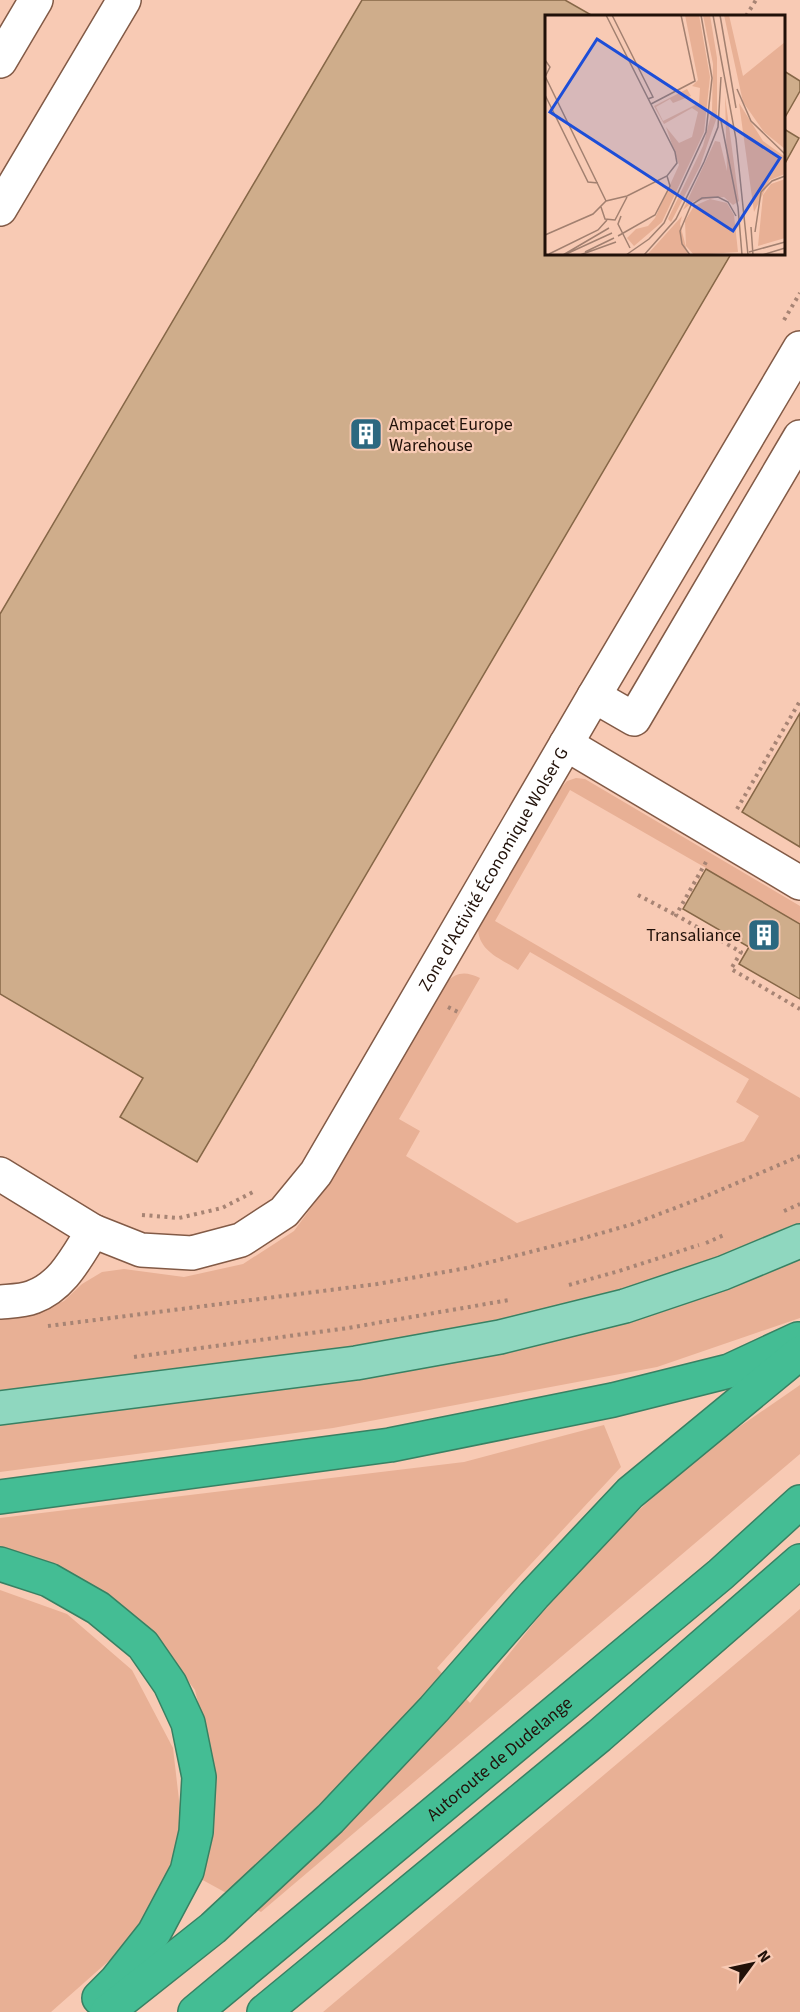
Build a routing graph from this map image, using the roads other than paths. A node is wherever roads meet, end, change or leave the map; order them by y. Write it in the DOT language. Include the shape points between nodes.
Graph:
graph roads {
  1 [pos="36,0"];
  2 [pos="124,0"];
  3 [pos="0,61"];
  4 [pos="0,209"];
  5 [pos="791,336"];
  6 [pos="800,437"];
  7 [pos="594,696"];
  8 [pos="566,744"];
  9 [pos="800,883"];
  10 [pos="0,1174"];
  11 [pos="93,1231"];
  12 [pos="800,1241"];
  13 [pos="0,1302"];
  14 [pos="800,1339"];
  15 [pos="800,1353"];
  16 [pos="0,1408"];
  17 [pos="0,1497"];
  18 [pos="800,1502"];
  19 [pos="800,1561"];
  20 [pos="0,1564"];
  21 [pos="86,2012"];
  22 [pos="107,2012"];
  23 [pos="195,2012"];
  24 [pos="264,2012"];
  1 -- 3 [label="lane"];
  2 -- 4 [label="lane"];
  5 -- 7 [label="lane, Zone d'Activité Économique Wolser G"];
  6 -- 7 [label="lane" via="634,719"];
  7 -- 8 [label="lane, Zone d'Activité Économique Wolser G"];
  8 -- 9 [label="lane"];
  8 -- 11 [label="lane, Zone d'Activité Économique Wolser G" via="316,1173 284,1212 241,1240 192,1252 141,1250"];
  10 -- 11 [label="lane, Zone d'Activité Économique Wolser G"];
  11 -- 13 [label="lane" via="52,1288 31,1298"];
  12 -- 16 [label="main road" via="723,1273 625,1306 500,1337 356,1363"];
  14 -- 17 [label="highway" via="729,1371 613,1400 390,1445"];
  15 -- 22 [label="highway" via="630,1493 330,1819 213,1928"];
  18 -- 23 [label="highway, Autoroute de Dudelange" via="721,1574"];
  19 -- 24 [label="highway" via="590,1744"];
  20 -- 21 [label="highway" via="49,1580 98,1608 143,1645 170,1684 188,1723 199,1778 196,1832 187,1871 154,1933 117,1981"];
}
